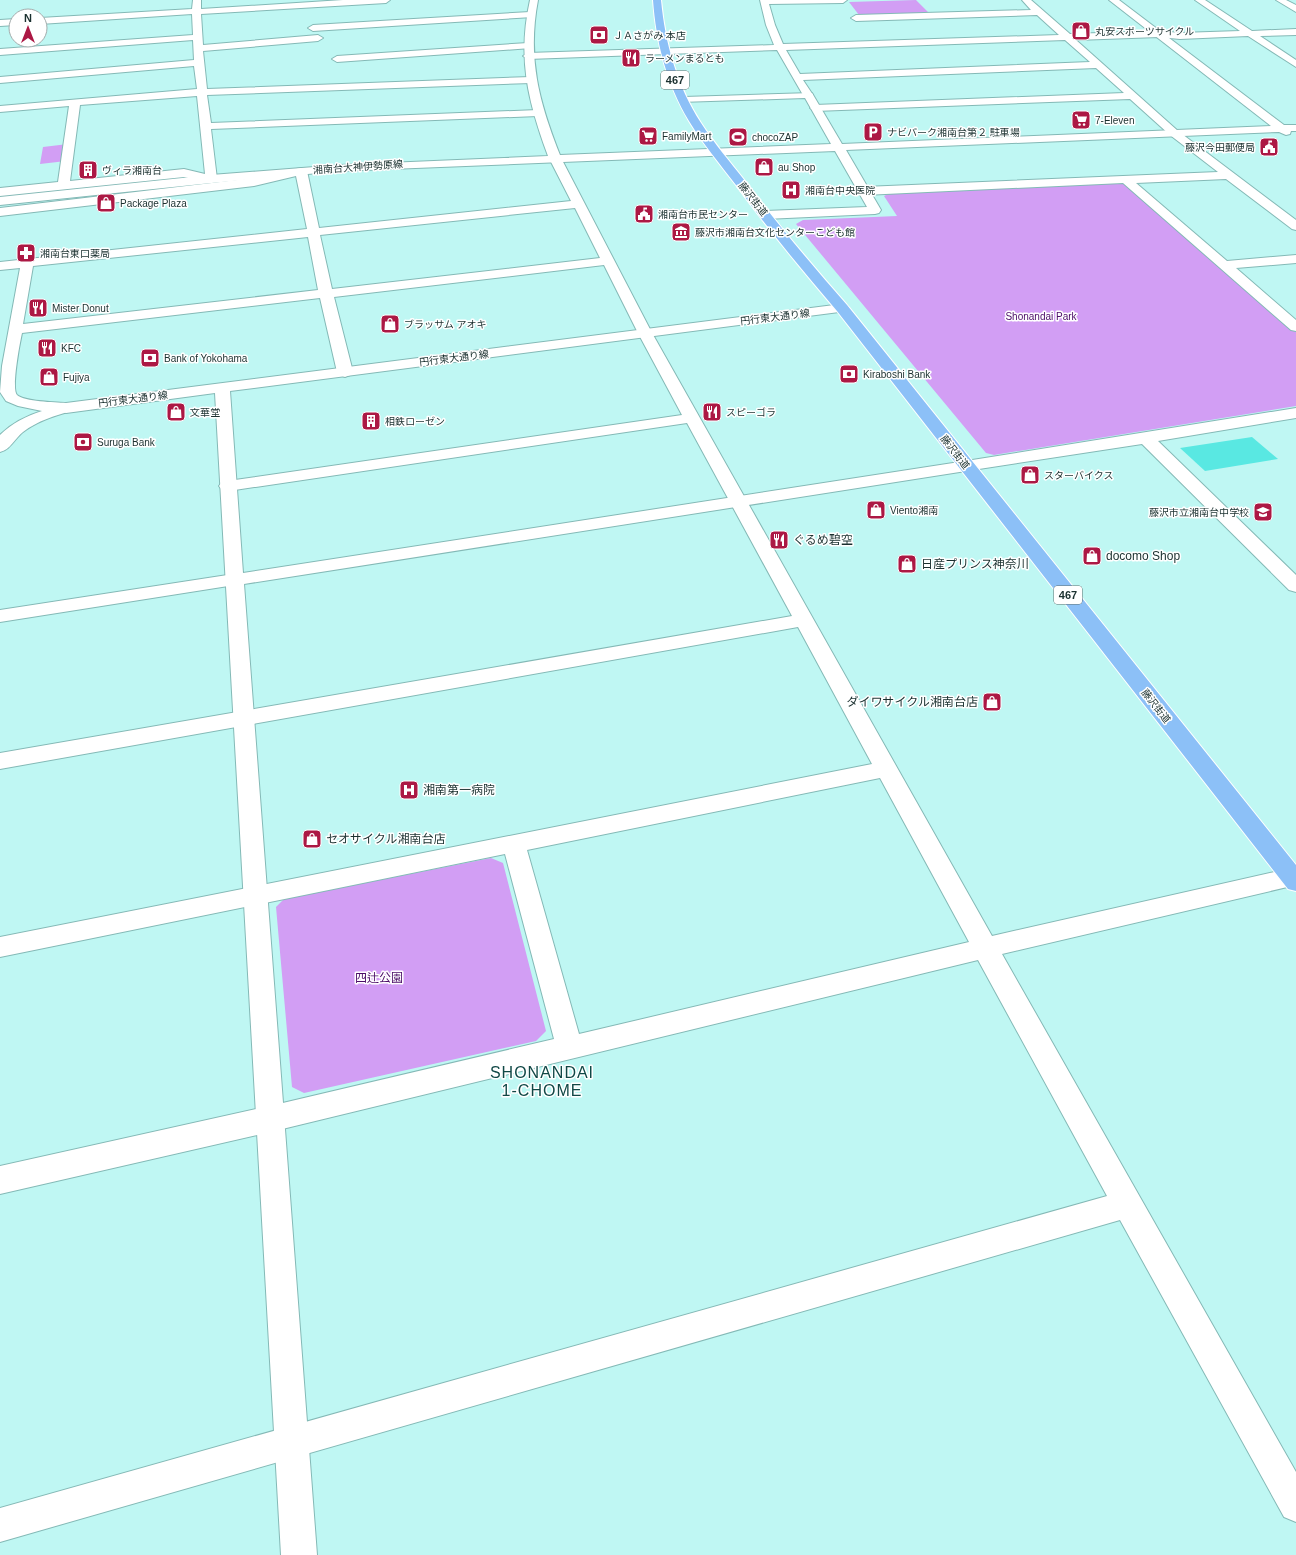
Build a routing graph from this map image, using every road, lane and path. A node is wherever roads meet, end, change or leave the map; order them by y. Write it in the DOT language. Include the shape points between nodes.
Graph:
graph roads {
  1 [pos="197,0"];
  2 [pos="386,0"];
  3 [pos="534,0"];
  4 [pos="658,0"];
  5 [pos="1026,0"];
  6 [pos="1114,0"];
  7 [pos="1199,0"];
  8 [pos="764,1"];
  9 [pos="1283,2"];
  10 [pos="1296,3"];
  11 [pos="928,4"];
  12 [pos="298,6"];
  13 [pos="848,8"];
  14 [pos="1296,10"];
  15 [pos="196,11"];
  16 [pos="1039,12"];
  17 [pos="530,15"];
  18 [pos="937,15"];
  19 [pos="48,20"];
  20 [pos="309,22"];
  21 [pos="1296,27"];
  22 [pos="1247,31"];
  23 [pos="1296,32"];
  24 [pos="1158,34"];
  25 [pos="1068,38"];
  26 [pos="199,42"];
  27 [pos="877,44"];
  28 [pos="780,48"];
  29 [pos="528,51"];
  30 [pos="0,52"];
  31 [pos="665,52"];
  32 [pos="1293,60"];
  33 [pos="199,63"];
  34 [pos="1099,65"];
  35 [pos="346,68"];
  36 [pos="356,77"];
  37 [pos="797,77"];
  38 [pos="0,80"];
  39 [pos="531,80"];
  40 [pos="366,87"];
  41 [pos="203,92"];
  42 [pos="808,95"];
  43 [pos="1132,96"];
  44 [pos="684,100"];
  45 [pos="75,103"];
  46 [pos="815,108"];
  47 [pos="0,109"];
  48 [pos="538,113"];
  49 [pos="206,126"];
  50 [pos="1281,128"];
  51 [pos="1296,128"];
  52 [pos="1174,133"];
  53 [pos="1296,139"];
  54 [pos="838,146"];
  55 [pos="716,152"];
  56 [pos="555,158"];
  57 [pos="301,171"];
  58 [pos="1228,175"];
  59 [pos="211,179"];
  60 [pos="1125,179"];
  61 [pos="188,185"];
  62 [pos="62,186"];
  63 [pos="864,191"];
  64 [pos="0,192"];
  65 [pos="0,201"];
  66 [pos="578,204"];
  67 [pos="0,212"];
  68 [pos="765,215"];
  69 [pos="1296,226"];
  70 [pos="314,232"];
  71 [pos="1296,259"];
  72 [pos="607,261"];
  73 [pos="28,263"];
  74 [pos="1224,265"];
  75 [pos="0,266"];
  76 [pos="326,294"];
  77 [pos="842,308"];
  78 [pos="1296,327"];
  79 [pos="16,329"];
  80 [pos="645,333"];
  81 [pos="5,367"];
  82 [pos="346,372"];
  83 [pos="222,388"];
  84 [pos="66,408"];
  85 [pos="1296,413"];
  86 [pos="692,418"];
  87 [pos="1146,438"];
  88 [pos="0,447"];
  89 [pos="966,466"];
  90 [pos="228,486"];
  91 [pos="739,502"];
  92 [pos="234,580"];
  93 [pos="1296,586"];
  94 [pos="0,616"];
  95 [pos="804,620"];
  96 [pos="243,718"];
  97 [pos="0,761"];
  98 [pos="886,769"];
  99 [pos="514,843"];
  100 [pos="1295,879"];
  101 [pos="255,895"];
  102 [pos="0,947"];
  103 [pos="986,948"];
  104 [pos="568,1048"];
  105 [pos="270,1119"];
  106 [pos="0,1180"];
  107 [pos="1127,1204"];
  108 [pos="291,1442"];
  109 [pos="1296,1505"];
  110 [pos="0,1525"];
  111 [pos="299,1555"];
  1 -- 15 [label="street"];
  2 -- 12 [label="street"];
  3 -- 17 [label="street"];
  4 -- 31 [label="highway, 藤沢街道 / 467" via="658,23"];
  5 -- 16 [label="street"];
  6 -- 24 [label="street"];
  7 -- 22 [label="street"];
  8 -- 13 [label="street"];
  8 -- 28 [label="street" via="769,22"];
  9 -- 10 [label="street"];
  9 -- 14 [label="street"];
  11 -- 18 [label="street"];
  12 -- 15 [label="street"];
  12 -- 20 [label="street"];
  13 -- 18 [label="street"];
  13 -- 27 [label="street"];
  15 -- 19 [label="street"];
  15 -- 26 [label="street"];
  16 -- 18 [label="street"];
  16 -- 25 [label="street"];
  17 -- 20 [label="street"];
  17 -- 29 [label="street"];
  20 -- 26 [label="street" via="320,40"];
  21 -- 22 [label="street"];
  22 -- 23 [label="street"];
  22 -- 24 [label="street" via="1180,36"];
  22 -- 32 [label="street"];
  24 -- 25 [label="street"];
  24 -- 50 [label="street"];
  25 -- 27 [label="street"];
  25 -- 34 [label="street"];
  26 -- 30 [label="street"];
  26 -- 33 [label="street"];
  27 -- 28 [label="street"];
  28 -- 31 [label="street"];
  28 -- 37 [label="street"];
  29 -- 31 [label="street"];
  29 -- 35 [label="street" via="334,56"];
  29 -- 39 [label="street"];
  31 -- 44 [label="highway, 藤沢街道 / 467" via="670,71"];
  33 -- 38 [label="street"];
  33 -- 41 [label="street"];
  34 -- 37 [label="street"];
  34 -- 43 [label="street"];
  36 -- 40 [label="street"];
  37 -- 42 [label="street"];
  39 -- 40 [label="street"];
  39 -- 48 [label="street"];
  40 -- 41 [label="street"];
  41 -- 45 [label="street"];
  41 -- 49 [label="street"];
  42 -- 44 [label="street"];
  42 -- 46 [label="street"];
  43 -- 46 [label="street"];
  43 -- 52 [label="street"];
  44 -- 55 [label="highway, 藤沢街道 / 467" via="690,114"];
  45 -- 47 [label="street"];
  45 -- 62 [label="street"];
  46 -- 54 [label="street"];
  48 -- 49 [label="street"];
  48 -- 56 [label="street"];
  49 -- 59 [label="street"];
  50 -- 51 [label="street, 湘南台大神伊勢原線"];
  50 -- 52 [label="street, 湘南台大神伊勢原線"];
  50 -- 53 [label="street"];
  52 -- 54 [label="street, 湘南台大神伊勢原線"];
  52 -- 58 [label="street"];
  54 -- 55 [label="street, 湘南台大神伊勢原線"];
  54 -- 63 [label="street"];
  55 -- 56 [label="street, 湘南台大神伊勢原線"];
  55 -- 68 [label="highway, 藤沢街道 / 467"];
  56 -- 57 [label="street, 湘南台大神伊勢原線"];
  56 -- 66 [label="street"];
  57 -- 59 [label="street, 湘南台大神伊勢原線"];
  57 -- 61 [label="street" via="254,182"];
  57 -- 70 [label="street"];
  58 -- 60 [label="street"];
  58 -- 69 [label="street"];
  59 -- 61 [label="street, 湘南台大神伊勢原線"];
  59 -- 62 [label="street" via="184,173"];
  60 -- 63 [label="street"];
  60 -- 74 [label="street"];
  61 -- 65 [label="street, 湘南台大神伊勢原線"];
  61 -- 67 [label="street"];
  62 -- 64 [label="street"];
  63 -- 68 [label="street" via="875,210"];
  66 -- 70 [label="street"];
  66 -- 72 [label="street"];
  68 -- 77 [label="highway, 藤沢街道 / 467"];
  70 -- 73 [label="street"];
  70 -- 76 [label="street"];
  71 -- 74 [label="street"];
  72 -- 76 [label="street"];
  72 -- 80 [label="street"];
  73 -- 75 [label="street"];
  73 -- 79 [label="street"];
  74 -- 78 [label="street"];
  76 -- 79 [label="street"];
  76 -- 82 [label="street"];
  77 -- 80 [label="street, 円行東大通り線"];
  77 -- 89 [label="highway, 藤沢街道 / 467"];
  79 -- 81 [label="street"];
  80 -- 82 [label="street, 円行東大通り線"];
  80 -- 86 [label="street"];
  81 -- 84 [label="street" via="7,391 11,398 24,403"];
  82 -- 83 [label="street, 円行東大通り線"];
  83 -- 84 [label="street, 円行東大通り線"];
  83 -- 90 [label="street"];
  84 -- 88 [label="street" via="23,424 6,438"];
  85 -- 87 [label="street"];
  86 -- 90 [label="street"];
  86 -- 91 [label="street"];
  87 -- 89 [label="street"];
  87 -- 93 [label="street"];
  89 -- 91 [label="street"];
  89 -- 100 [label="highway, 藤沢街道 / 467"];
  90 -- 92 [label="street"];
  91 -- 92 [label="street"];
  91 -- 95 [label="street"];
  92 -- 94 [label="street"];
  92 -- 96 [label="street"];
  95 -- 96 [label="street"];
  95 -- 98 [label="street"];
  96 -- 97 [label="street"];
  96 -- 101 [label="street"];
  98 -- 99 [label="street"];
  98 -- 103 [label="street"];
  99 -- 101 [label="street"];
  99 -- 104 [label="street"];
  100 -- 103 [label="street"];
  101 -- 102 [label="street"];
  101 -- 105 [label="street"];
  103 -- 104 [label="street"];
  103 -- 107 [label="street"];
  104 -- 105 [label="street"];
  105 -- 106 [label="street"];
  105 -- 108 [label="street"];
  107 -- 108 [label="street"];
  107 -- 109 [label="street"];
  108 -- 110 [label="street"];
  108 -- 111 [label="street"];
}
